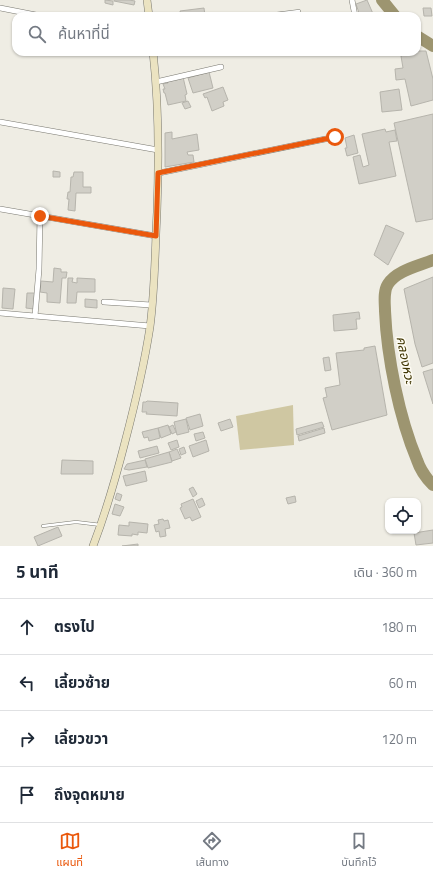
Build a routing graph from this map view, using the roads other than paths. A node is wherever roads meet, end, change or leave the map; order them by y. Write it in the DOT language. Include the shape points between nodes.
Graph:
graph roads {
  1 [pos="147,0"];
  2 [pos="352,0"];
  3 [pos="0,8"];
  4 [pos="299,11"];
  5 [pos="20,12"];
  6 [pos="148,12"];
  7 [pos="291,12"];
  8 [pos="354,12"];
  9 [pos="153,56"];
  10 [pos="221,67"];
  11 [pos="156,82"];
  12 [pos="0,122"];
  13 [pos="335,137"];
  14 [pos="158,150"];
  15 [pos="158,173"];
  16 [pos="0,209"];
  17 [pos="40,216"];
  18 [pos="156,236"];
  19 [pos="104,302"];
  20 [pos="151,305"];
  21 [pos="0,313"];
  22 [pos="35,316"];
  23 [pos="150,326"];
  24 [pos="101,525"];
  25 [pos="43,526"];
  26 [pos="93,546"];
  1 -- 6 [label="street"];
  2 -- 8 [label="street"];
  3 -- 5 [label="street"];
  4 -- 7 [label="lane"];
  9 -- 11 [label="street"];
  10 -- 11 [label="street"];
  11 -- 14 [label="street"];
  12 -- 14 [label="street"];
  13 -- 15 [label="street"];
  14 -- 15 [label="street"];
  15 -- 18 [label="street"];
  16 -- 17 [label="street"];
  17 -- 18 [label="street"];
  17 -- 22 [label="street"];
  18 -- 20 [label="street"];
  19 -- 20 [label="street"];
  20 -- 23 [label="street"];
  21 -- 22 [label="street"];
  22 -- 23 [label="street"];
  23 -- 24 [label="street" via="133,410"];
  24 -- 25 [label="lane" via="72,522"];
  24 -- 26 [label="street"];
}
